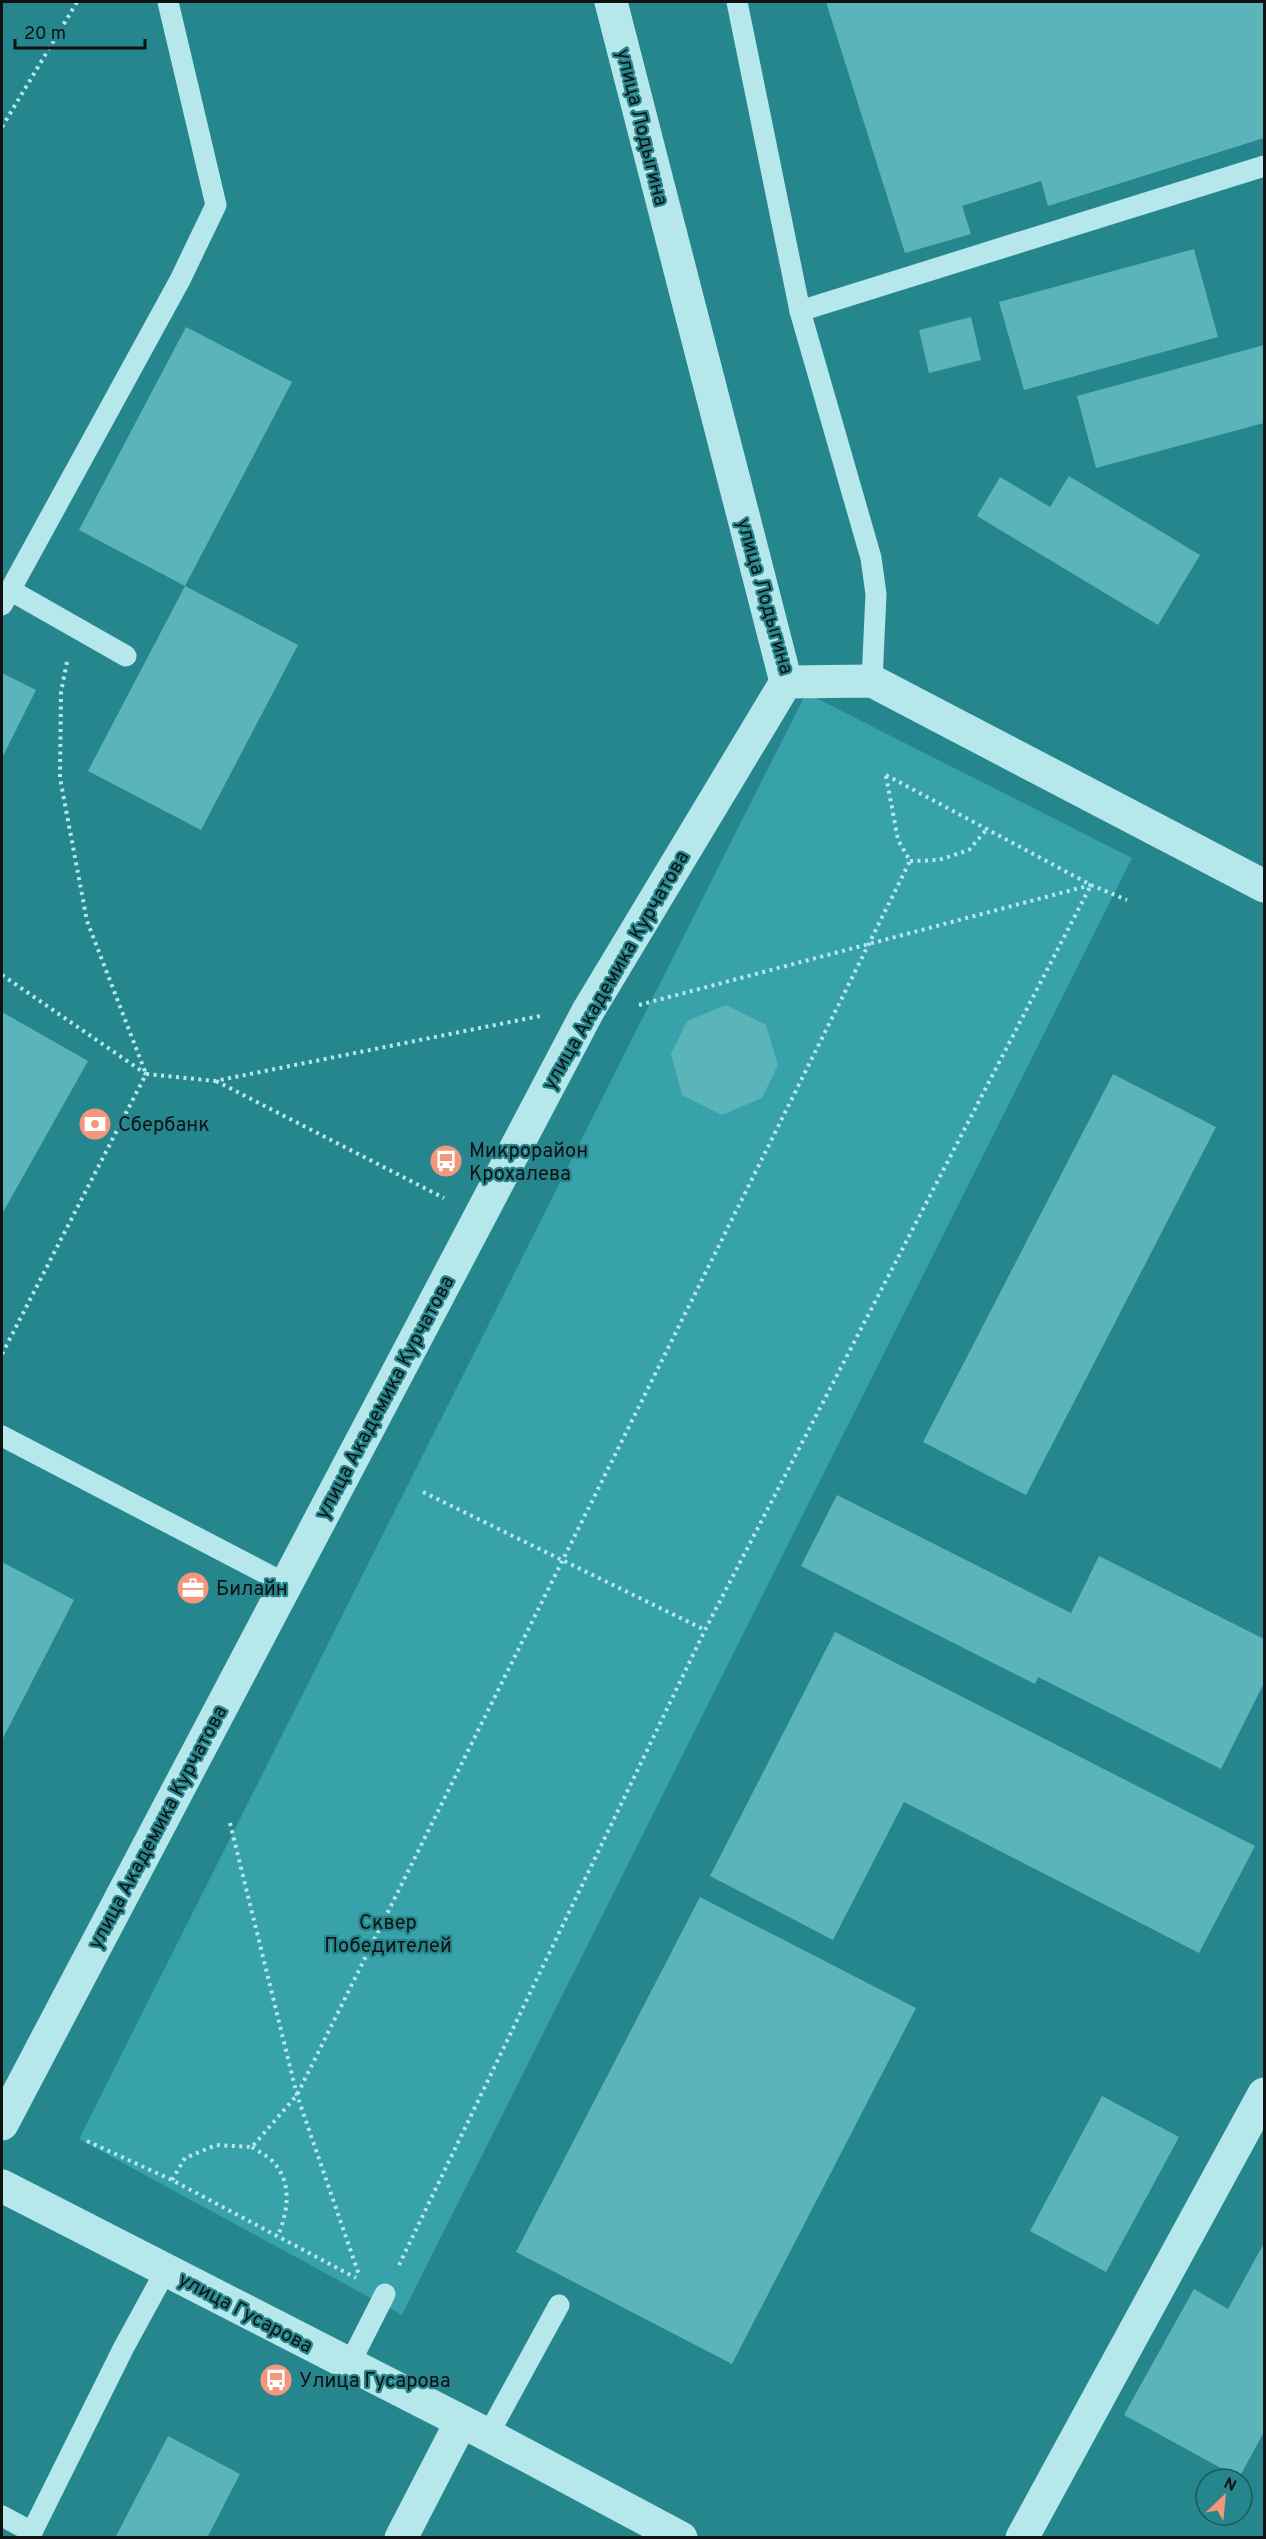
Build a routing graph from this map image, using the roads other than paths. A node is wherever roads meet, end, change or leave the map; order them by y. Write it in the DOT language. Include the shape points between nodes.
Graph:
graph roads {
  1 [pos="168,2"];
  2 [pos="611,2"];
  3 [pos="736,2"];
  4 [pos="1264,166"];
  5 [pos="800,311"];
  6 [pos="6,597"];
  7 [pos="126,656"];
  8 [pos="872,681"];
  9 [pos="786,682"];
  10 [pos="1264,886"];
  11 [pos="2,1436"];
  12 [pos="286,1584"];
  13 [pos="1264,2094"];
  14 [pos="2,2124"];
  15 [pos="2,2186"];
  16 [pos="166,2270"];
  17 [pos="386,2294"];
  18 [pos="559,2305"];
  19 [pos="349,2365"];
  20 [pos="475,2429"];
  21 [pos="2,2516"];
  22 [pos="31,2535"];
  23 [pos="401,2538"];
  24 [pos="681,2538"];
  25 [pos="1022,2538"];
  1 -- 6 [label="lane" via="216,206 180,280"];
  2 -- 9 [label="street, улица Лодыгина"];
  3 -- 5 [label="lane"];
  4 -- 5 [label="lane"];
  5 -- 8 [label="lane" via="872,558 876,594"];
  6 -- 7 [label="lane" via="74,626"];
  8 -- 9 [label="street, улица Лодыгина"];
  8 -- 10 [label="street, улица Лодыгина"];
  9 -- 12 [label="street, улица Академика Курчатова" via="588,1011"];
  11 -- 12 [label="lane"];
  12 -- 14 [label="street, улица Академика Курчатова"];
  13 -- 25 [label="street"];
  15 -- 16 [label="street, улица Гусарова"];
  16 -- 19 [label="street, улица Гусарова"];
  16 -- 22 [label="lane"];
  17 -- 19 [label="lane"];
  18 -- 20 [label="lane"];
  19 -- 20 [label="street, улица Гусарова"];
  20 -- 23 [label="street"];
  20 -- 24 [label="street, улица Гусарова"];
  21 -- 22 [label="lane"];
}
